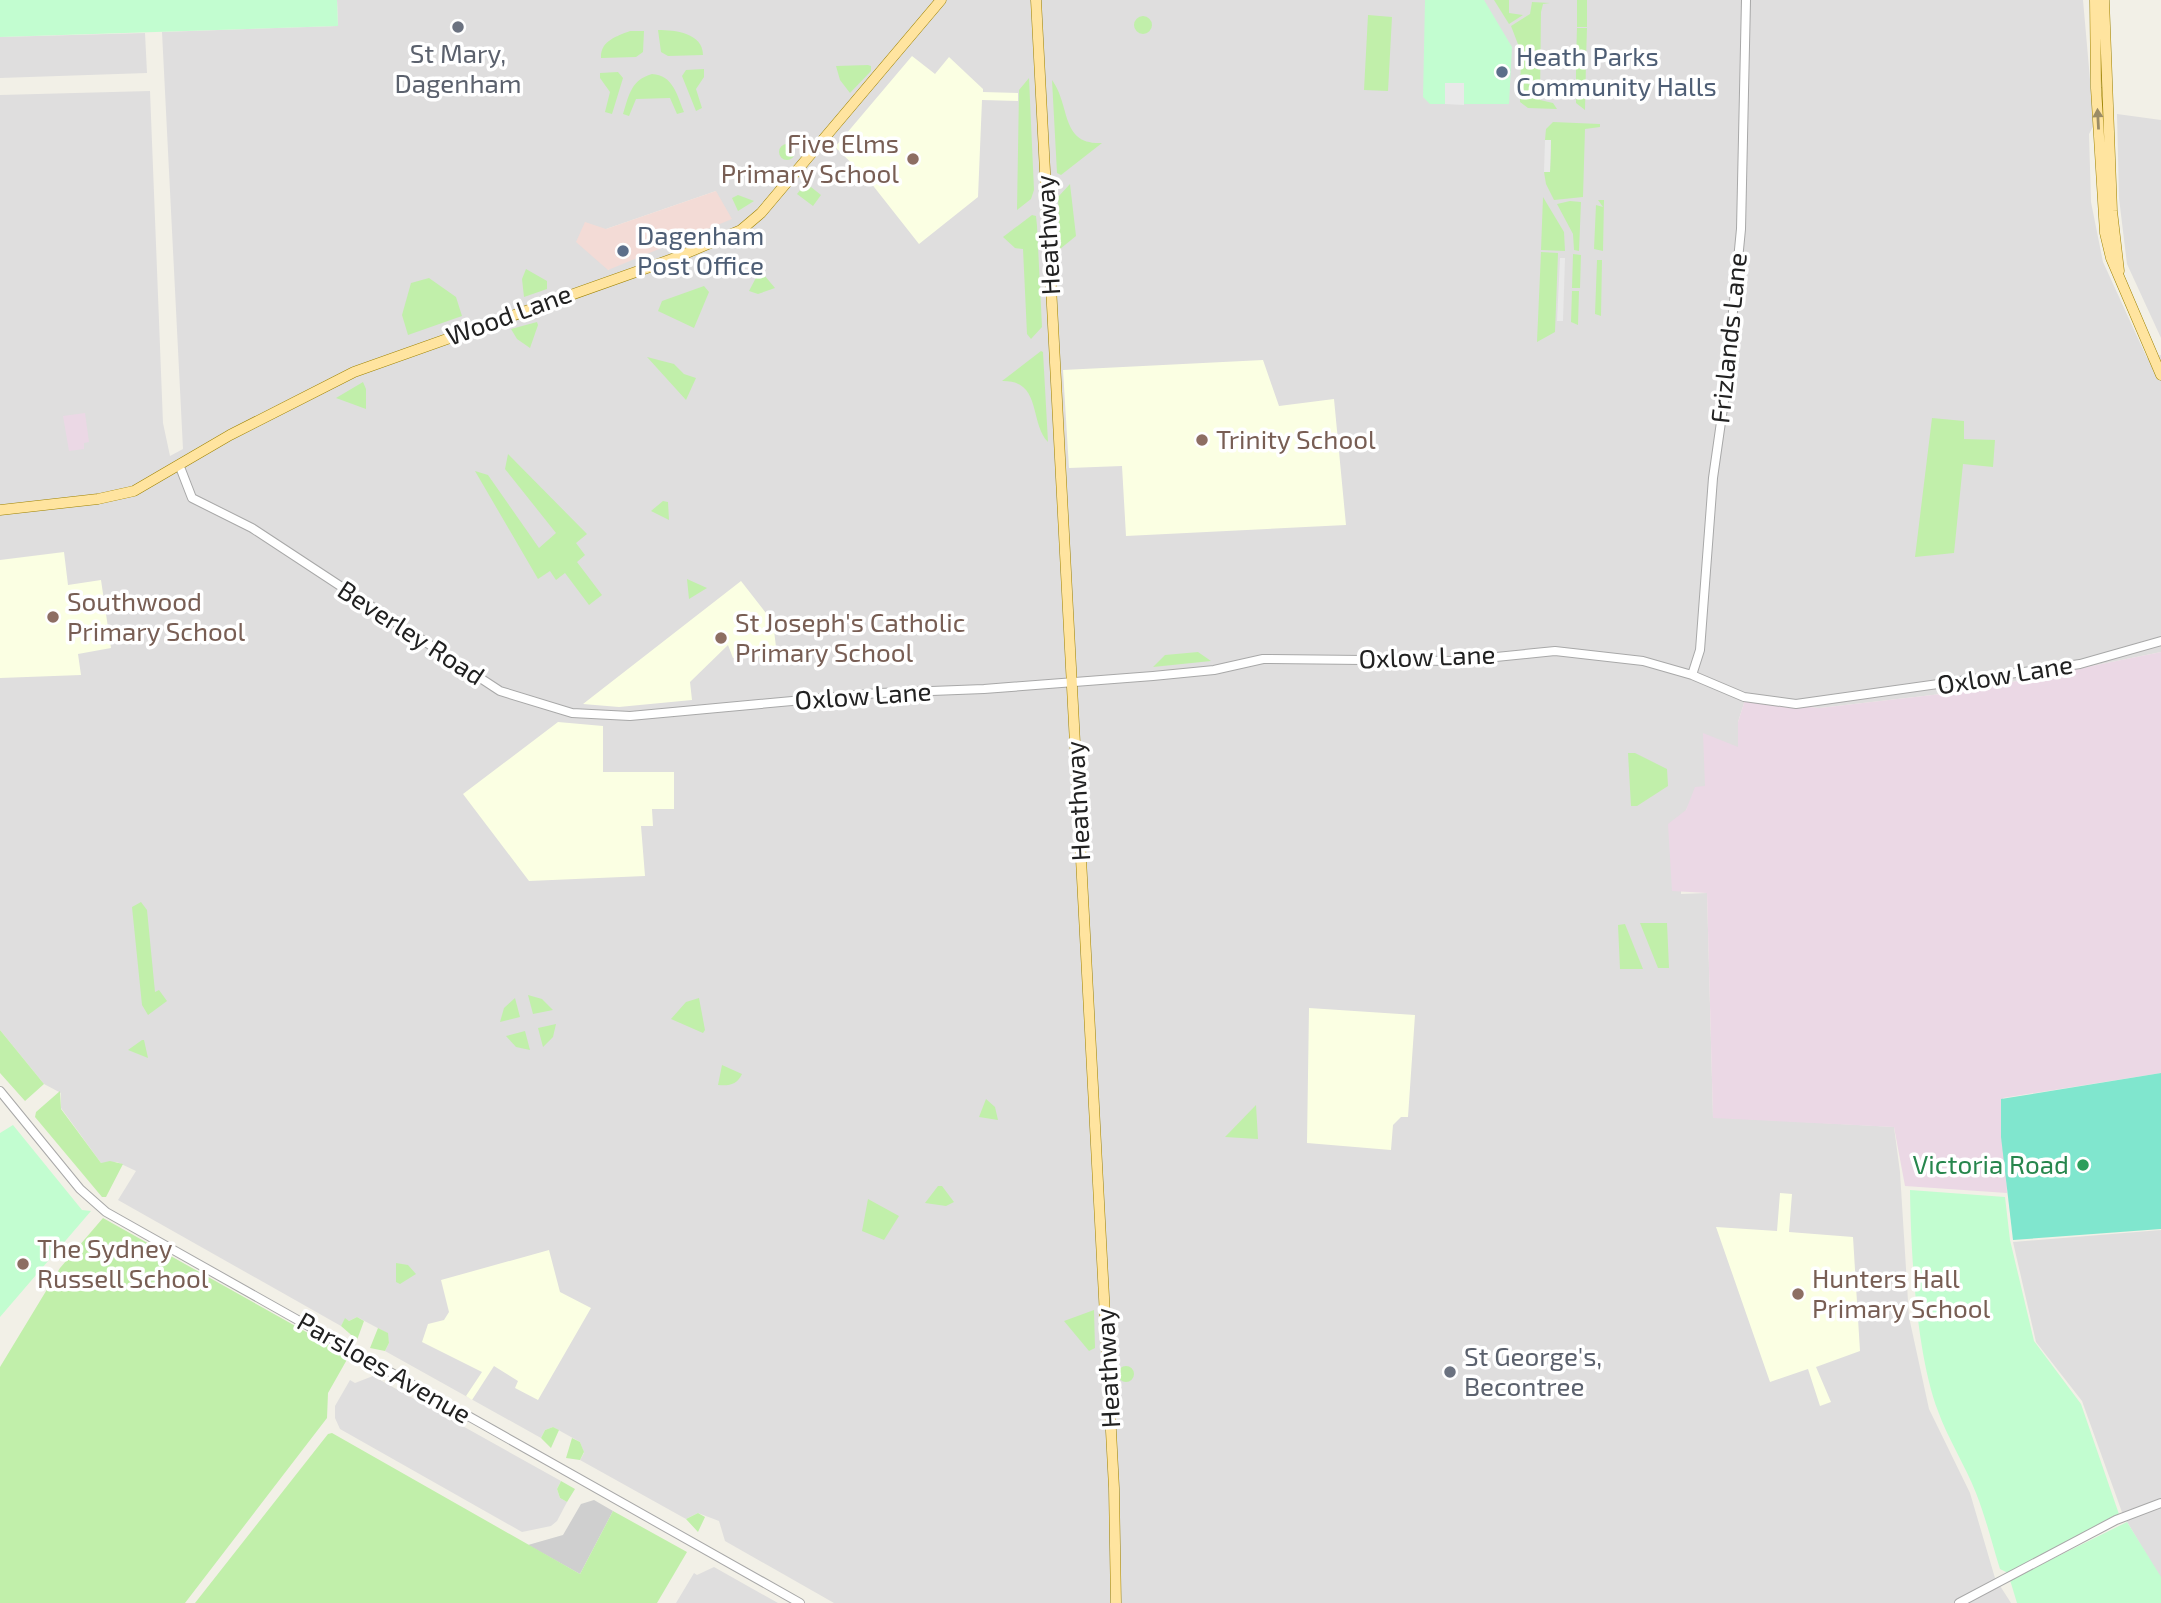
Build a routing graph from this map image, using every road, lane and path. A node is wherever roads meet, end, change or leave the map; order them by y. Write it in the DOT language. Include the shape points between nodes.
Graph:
graph roads {
  1 [pos="941,0"];
  2 [pos="1036,0"];
  3 [pos="1746,0"];
  4 [pos="2095,0"];
  5 [pos="2104,0"];
  6 [pos="2119,275"];
  7 [pos="2161,375"];
  8 [pos="180,467"];
  9 [pos="0,510"];
  10 [pos="2161,641"];
  11 [pos="1692,675"];
  12 [pos="1072,683"];
  13 [pos="682,711"];
  14 [pos="0,1091"];
  15 [pos="2161,1503"];
  16 [pos="800,1603"];
  17 [pos="1116,1603"];
  18 [pos="1959,1603"];
  1 -- 8 [label="main road, Wood Lane" via="761,213 741,230 675,258 354,372"];
  2 -- 12 [label="main road, Heathway"];
  3 -- 11 [label="street, Frizlands Lane" via="1741,229 1713,478 1700,650"];
  6 -- 4 [label="main road, one-way" via="2111,258 2102,208"];
  5 -- 6 [label="main road" via="2112,211"];
  6 -- 7 [label="main road"];
  8 -- 9 [label="main road, Wood Lane" via="125,494"];
  8 -- 13 [label="street, Beverley Road" via="192,498 252,528 500,691 549,709 588,716"];
  10 -- 11 [label="street, Oxlow Lane" via="2080,664 1796,704 1744,697"];
  11 -- 12 [label="street, Oxlow Lane" via="1643,661 1555,651 1456,661 1263,659 1214,670"];
  12 -- 13 [label="street, Oxlow Lane" via="879,693"];
  12 -- 17 [label="main road, Heathway"];
  14 -- 16 [label="street, Parsloes Avenue" via="80,1189 106,1212"];
  15 -- 18 [label="street" via="2116,1520"];
}
